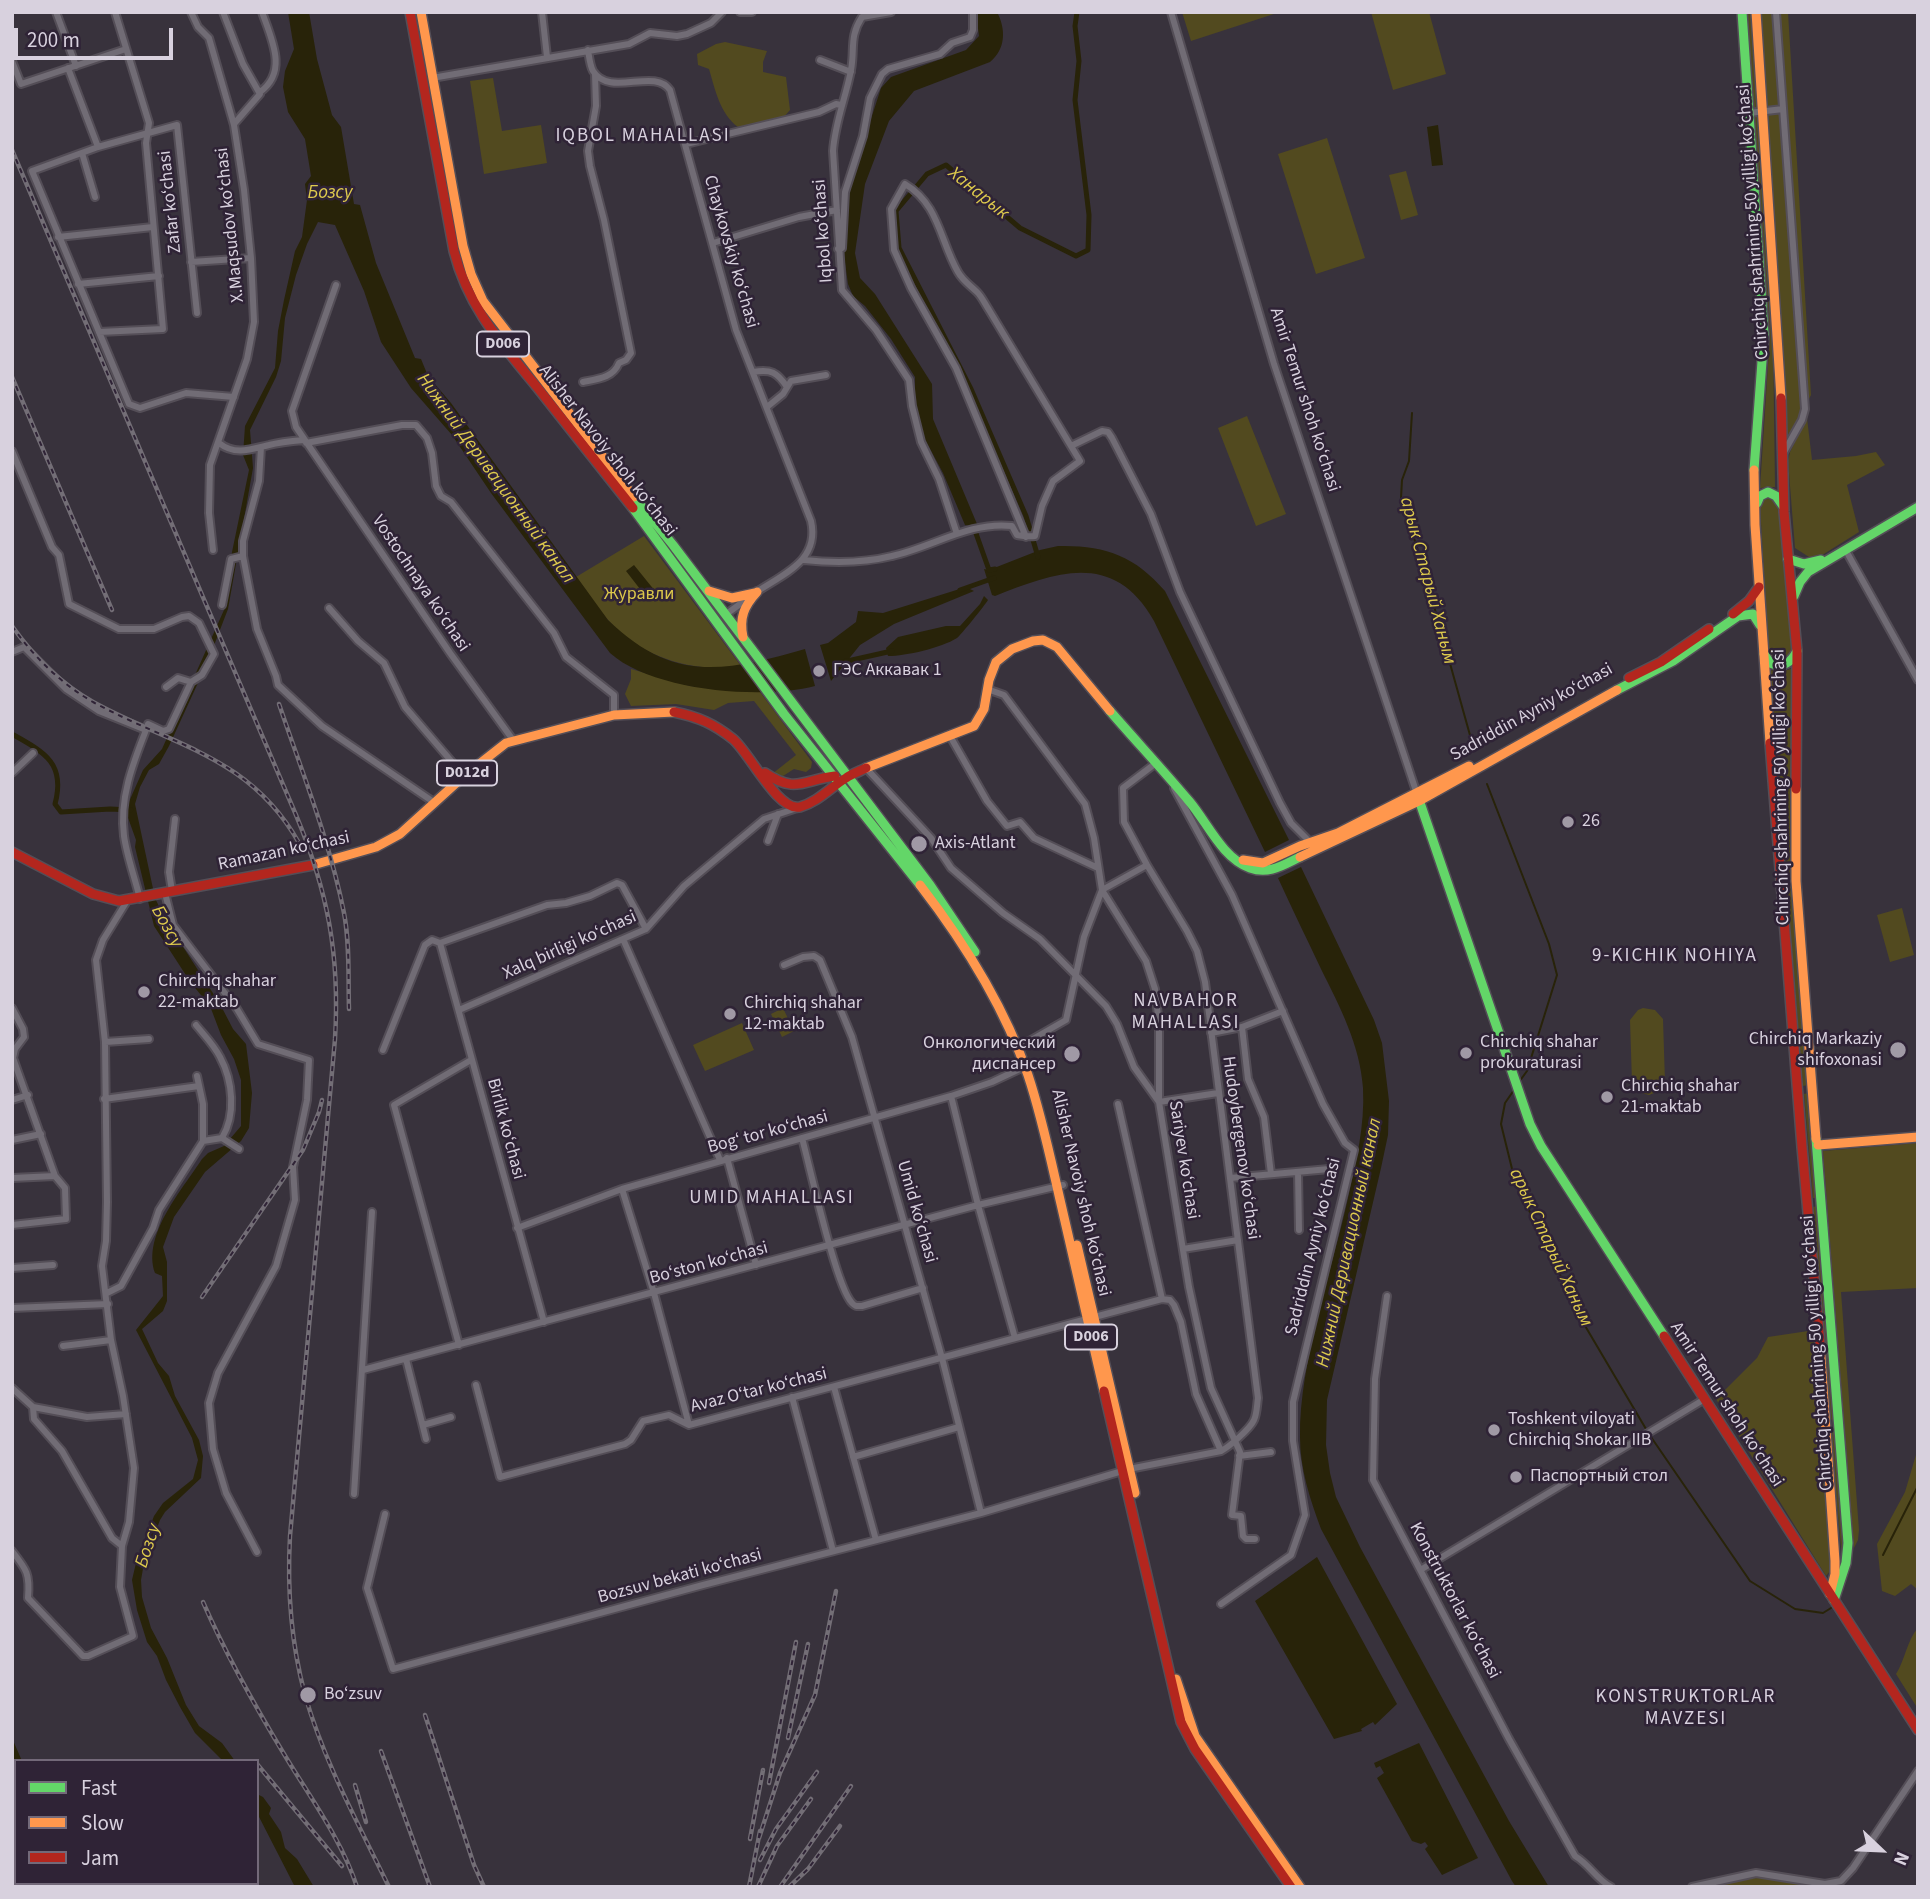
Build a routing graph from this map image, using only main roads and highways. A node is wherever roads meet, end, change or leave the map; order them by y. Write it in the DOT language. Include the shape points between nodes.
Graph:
graph roads {
  1 [pos="410,12"];
  2 [pos="421,12"];
  3 [pos="1742,12"];
  4 [pos="1756,12"];
  5 [pos="1918,507"];
  6 [pos="1784,512"];
  7 [pos="1755,513"];
  8 [pos="1845,548"];
  9 [pos="1788,559"];
  10 [pos="1760,585"];
  11 [pos="705,589"];
  12 [pos="1793,605"];
  13 [pos="721,618"];
  14 [pos="1762,634"];
  15 [pos="749,647"];
  16 [pos="1797,651"];
  17 [pos="1763,652"];
  18 [pos="813,750"];
  19 [pos="754,764"];
  20 [pos="866,768"];
  21 [pos="836,773"];
  22 [pos="808,783"];
  23 [pos="824,795"];
  24 [pos="1418,798"];
  25 [pos="859,799"];
  26 [pos="784,803"];
  27 [pos="1227,850"];
  28 [pos="12,852"];
  29 [pos="1796,881"];
  30 [pos="1783,882"];
  31 [pos="1813,1089"];
  32 [pos="1798,1090"];
  33 [pos="1918,1137"];
  34 [pos="1818,1145"];
  35 [pos="1060,1186"];
  36 [pos="1822,1201"];
  37 [pos="1807,1203"];
  38 [pos="1831,1317"];
  39 [pos="1818,1318"];
  40 [pos="1839,1424"];
  41 [pos="1825,1425"];
  42 [pos="1126,1470"];
  43 [pos="1832,1597"];
  44 [pos="1918,1730"];
  45 [pos="1291,1887"];
  46 [pos="1300,1887"];
  1 -- 13 [label="main road, Alisher Navoiy shoh koʻchasi / D006" via="446,211 467,292"];
  2 -- 11 [label="main road, Alisher Navoiy shoh koʻchasi / D006" via="463,246 483,301"];
  3 -- 7 [label="main road, Chirchiq shahrining 50 yilligi koʻchasi" via="1764,334 1754,451"];
  4 -- 6 [label="main road, Chirchiq shahrining 50 yilligi koʻchasi" via="1780,364"];
  5 -- 8 [label="main road"];
  6 -- 7 [label="main road" via="1779,498 1768,492 1757,501"];
  6 -- 9 [label="main road, Chirchiq shahrining 50 yilligi koʻchasi"];
  7 -- 10 [label="main road, Chirchiq shahrining 50 yilligi koʻchasi"];
  8 -- 9 [label="main road" via="1811,563"];
  8 -- 12 [label="main road" via="1805,575"];
  9 -- 12 [label="main road, Chirchiq shahrining 50 yilligi koʻchasi"];
  10 -- 14 [label="main road, Chirchiq shahrining 50 yilligi koʻchasi"];
  10 -- 24 [label="main road, Sadriddin Ayniy ko‘chasi" via="1734,614 1661,662"];
  11 -- 13 [label="main road, Alisher Navoiy shoh koʻchasi / D006"];
  11 -- 15 [label="main road" via="732,598 757,592 741,618"];
  12 -- 16 [label="main road, Chirchiq shahrining 50 yilligi koʻchasi"];
  13 -- 15 [label="main road, Alisher Navoiy shoh koʻchasi / D006"];
  13 -- 18 [label="main road, Alisher Navoiy shoh koʻchasi / D006" via="743,656"];
  14 -- 17 [label="main road, Chirchiq shahrining 50 yilligi koʻchasi"];
  14 -- 24 [label="main road, Sadriddin Ayniy ko‘chasi" via="1754,615 1738,616 1655,671"];
  15 -- 21 [label="main road, Alisher Navoiy shoh koʻchasi / D006"];
  16 -- 17 [label="main road" via="1781,666 1770,663"];
  16 -- 29 [label="main road, Chirchiq shahrining 50 yilligi koʻchasi"];
  17 -- 30 [label="main road, Chirchiq shahrining 50 yilligi koʻchasi"];
  18 -- 21 [label="main road, Alisher Navoiy shoh koʻchasi / D006"];
  18 -- 22 [label="main road" via="816,764"];
  19 -- 22 [label="main road, D012d" via="779,782"];
  19 -- 26 [label="main road, Ramazan ko‘chasi / D012d"];
  19 -- 28 [label="main road, Ramazan ko‘chasi / D012d" via="729,734 696,716 669,712 614,715 513,740 394,838 295,870 127,901 104,899"];
  20 -- 21 [label="main road, Sadriddin Ayniy ko‘chasi"];
  20 -- 21 [label="main road"];
  20 -- 25 [label="main road" via="858,782"];
  20 -- 27 [label="main road, Sadriddin Ayniy ko‘chasi" via="970,729 984,709 989,673 999,658 1030,641 1047,641 1063,654"];
  21 -- 22 [label="main road"];
  21 -- 23 [label="main road"];
  21 -- 25 [label="main road, Alisher Navoiy shoh koʻchasi / D006"];
  22 -- 23 [label="main road" via="829,783"];
  22 -- 26 [label="main road"];
  23 -- 25 [label="main road"];
  23 -- 26 [label="main road" via="800,807"];
  24 -- 27 [label="main road, Sadriddin Ayniy ko‘chasi" via="1260,863"];
  24 -- 27 [label="main road, Sadriddin Ayniy ko‘chasi" via="1274,871 1249,868"];
  24 -- 43 [label="main road, Amir Temur shoh ko‘chasi" via="1541,1146"];
  25 -- 35 [label="main road, Alisher Navoiy shoh koʻchasi / D006" via="963,947 1012,1032"];
  25 -- 35 [label="main road, Alisher Navoiy shoh koʻchasi / D006" via="955,921 992,982 1024,1044 1045,1108"];
  29 -- 30 [label="main road"];
  29 -- 31 [label="main road, Chirchiq shahrining 50 yilligi koʻchasi"];
  30 -- 32 [label="main road, Chirchiq shahrining 50 yilligi koʻchasi"];
  31 -- 32 [label="main road"];
  31 -- 34 [label="main road, Chirchiq shahrining 50 yilligi koʻchasi"];
  32 -- 37 [label="main road, Chirchiq shahrining 50 yilligi koʻchasi"];
  33 -- 34 [label="main road"];
  34 -- 36 [label="main road, Chirchiq shahrining 50 yilligi koʻchasi"];
  35 -- 42 [label="main road, Alisher Navoiy shoh koʻchasi / D006"];
  36 -- 37 [label="main road"];
  36 -- 38 [label="main road, Chirchiq shahrining 50 yilligi koʻchasi"];
  37 -- 39 [label="main road, Chirchiq shahrining 50 yilligi koʻchasi"];
  38 -- 39 [label="main road"];
  38 -- 40 [label="main road, Chirchiq shahrining 50 yilligi koʻchasi"];
  39 -- 41 [label="main road, Chirchiq shahrining 50 yilligi koʻchasi"];
  40 -- 41 [label="main road"];
  40 -- 43 [label="main road, Chirchiq shahrining 50 yilligi koʻchasi" via="1848,1555"];
  41 -- 43 [label="main road, Chirchiq shahrining 50 yilligi koʻchasi" via="1835,1561"];
  42 -- 45 [label="main road, Alisher Navoiy shoh koʻchasi / D006" via="1171,1685 1185,1731"];
  42 -- 46 [label="main road, Alisher Navoiy shoh koʻchasi / D006" via="1190,1727"];
  43 -- 44 [label="main road, Amir Temur shoh ko‘chasi"];
}
